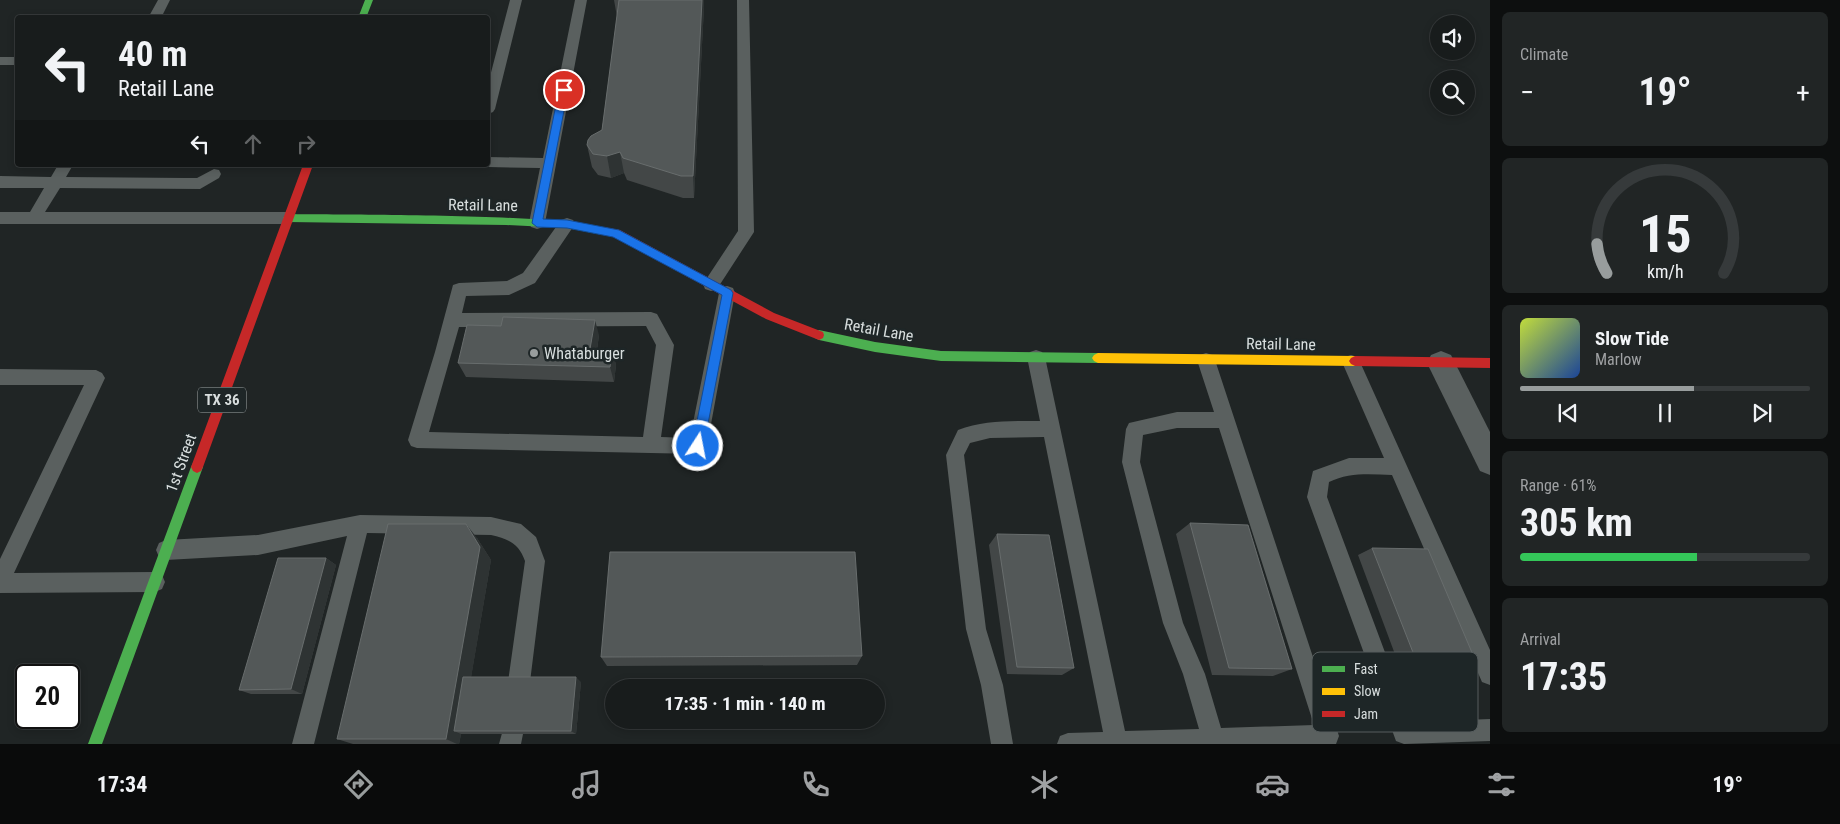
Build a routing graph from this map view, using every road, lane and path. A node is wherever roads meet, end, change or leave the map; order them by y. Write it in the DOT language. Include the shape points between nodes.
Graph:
graph roads {
  1 [pos="164,0"];
  2 [pos="369,0"];
  3 [pos="516,0"];
  4 [pos="581,0"];
  5 [pos="743,0"];
  6 [pos="156,15"];
  7 [pos="363,15"];
  8 [pos="0,61"];
  9 [pos="15,61"];
  10 [pos="490,101"];
  11 [pos="490,162"];
  12 [pos="550,163"];
  13 [pos="65,167"];
  14 [pos="307,167"];
  15 [pos="214,174"];
  16 [pos="0,182"];
  17 [pos="55,183"];
  18 [pos="0,218"];
  19 [pos="34,218"];
  20 [pos="288,218"];
  21 [pos="537,223"];
  22 [pos="567,224"];
  23 [pos="711,284"];
  24 [pos="727,293"];
  25 [pos="452,320"];
  26 [pos="1036,357"];
  27 [pos="1206,360"];
  28 [pos="1352,362"];
  29 [pos="1441,363"];
  30 [pos="1490,363"];
  31 [pos="0,377"];
  32 [pos="1225,420"];
  33 [pos="1051,429"];
  34 [pos="651,445"];
  35 [pos="1490,462"];
  36 [pos="1398,467"];
  37 [pos="360,524"];
  38 [pos="166,550"];
  39 [pos="0,582"];
  40 [pos="155,582"];
  41 [pos="1374,652"];
  42 [pos="1490,674"];
  43 [pos="519,682"];
  44 [pos="1312,687"];
  45 [pos="1327,732"];
  46 [pos="1404,732"];
  47 [pos="1433,732"];
  48 [pos="1213,740"];
  49 [pos="1116,742"];
  50 [pos="95,744"];
  51 [pos="303,744"];
  52 [pos="1002,744"];
  53 [pos="1068,744"];
  1 -- 6 [label="lane"];
  2 -- 7 [label="street"];
  3 -- 10 [label="lane"];
  4 -- 12 [label="lane"];
  5 -- 23 [label="lane" via="746,232"];
  8 -- 9 [label="lane"];
  11 -- 12 [label="lane"];
  12 -- 21 [label="lane"];
  13 -- 17 [label="lane"];
  14 -- 20 [label="street, 1st Street / TX 36"];
  15 -- 17 [label="lane" via="200,183 185,184"];
  16 -- 17 [label="lane"];
  17 -- 19 [label="lane"];
  18 -- 19 [label="lane"];
  19 -- 20 [label="lane"];
  20 -- 21 [label="street, Retail Lane"];
  20 -- 38 [label="street, 1st Street / TX 36"];
  21 -- 22 [label="street, Retail Lane"];
  22 -- 23 [label="street, Retail Lane" via="616,233"];
  22 -- 25 [label="lane" via="529,278 509,288 459,290"];
  23 -- 24 [label="street, Retail Lane"];
  24 -- 26 [label="street, Retail Lane" via="770,316 824,337 942,356"];
  24 -- 34 [label="lane" via="698,446"];
  25 -- 34 [label="lane" via="651,319 665,345"];
  25 -- 34 [label="lane" via="417,440"];
  26 -- 27 [label="street, Retail Lane"];
  26 -- 33 [label="lane"];
  27 -- 28 [label="street, Retail Lane"];
  27 -- 32 [label="lane"];
  28 -- 29 [label="street, Retail Lane"];
  28 -- 36 [label="lane"];
  29 -- 30 [label="street, Retail Lane"];
  29 -- 35 [label="street"];
  31 -- 39 [label="lane" via="96,378"];
  32 -- 44 [label="lane"];
  32 -- 48 [label="lane" via="1177,420 1135,429 1131,462 1173,623 1194,674"];
  33 -- 49 [label="lane"];
  33 -- 52 [label="lane" via="990,430 964,436 955,455 976,629 992,685"];
  36 -- 41 [label="lane" via="1360,465 1335,468 1320,477 1317,497"];
  36 -- 42 [label="lane"];
  37 -- 38 [label="lane" via="258,545"];
  37 -- 43 [label="lane" via="491,526 514,531 529,544 535,561"];
  37 -- 51 [label="lane"];
  38 -- 40 [label="street, 1st Street / TX 36"];
  39 -- 40 [label="lane"];
  40 -- 50 [label="street, 1st Street / TX 36"];
  45 -- 48 [label="lane" via="1328,736"];
  46 -- 47 [label="lane"];
  48 -- 49 [label="lane"];
  49 -- 53 [label="lane"];
}
